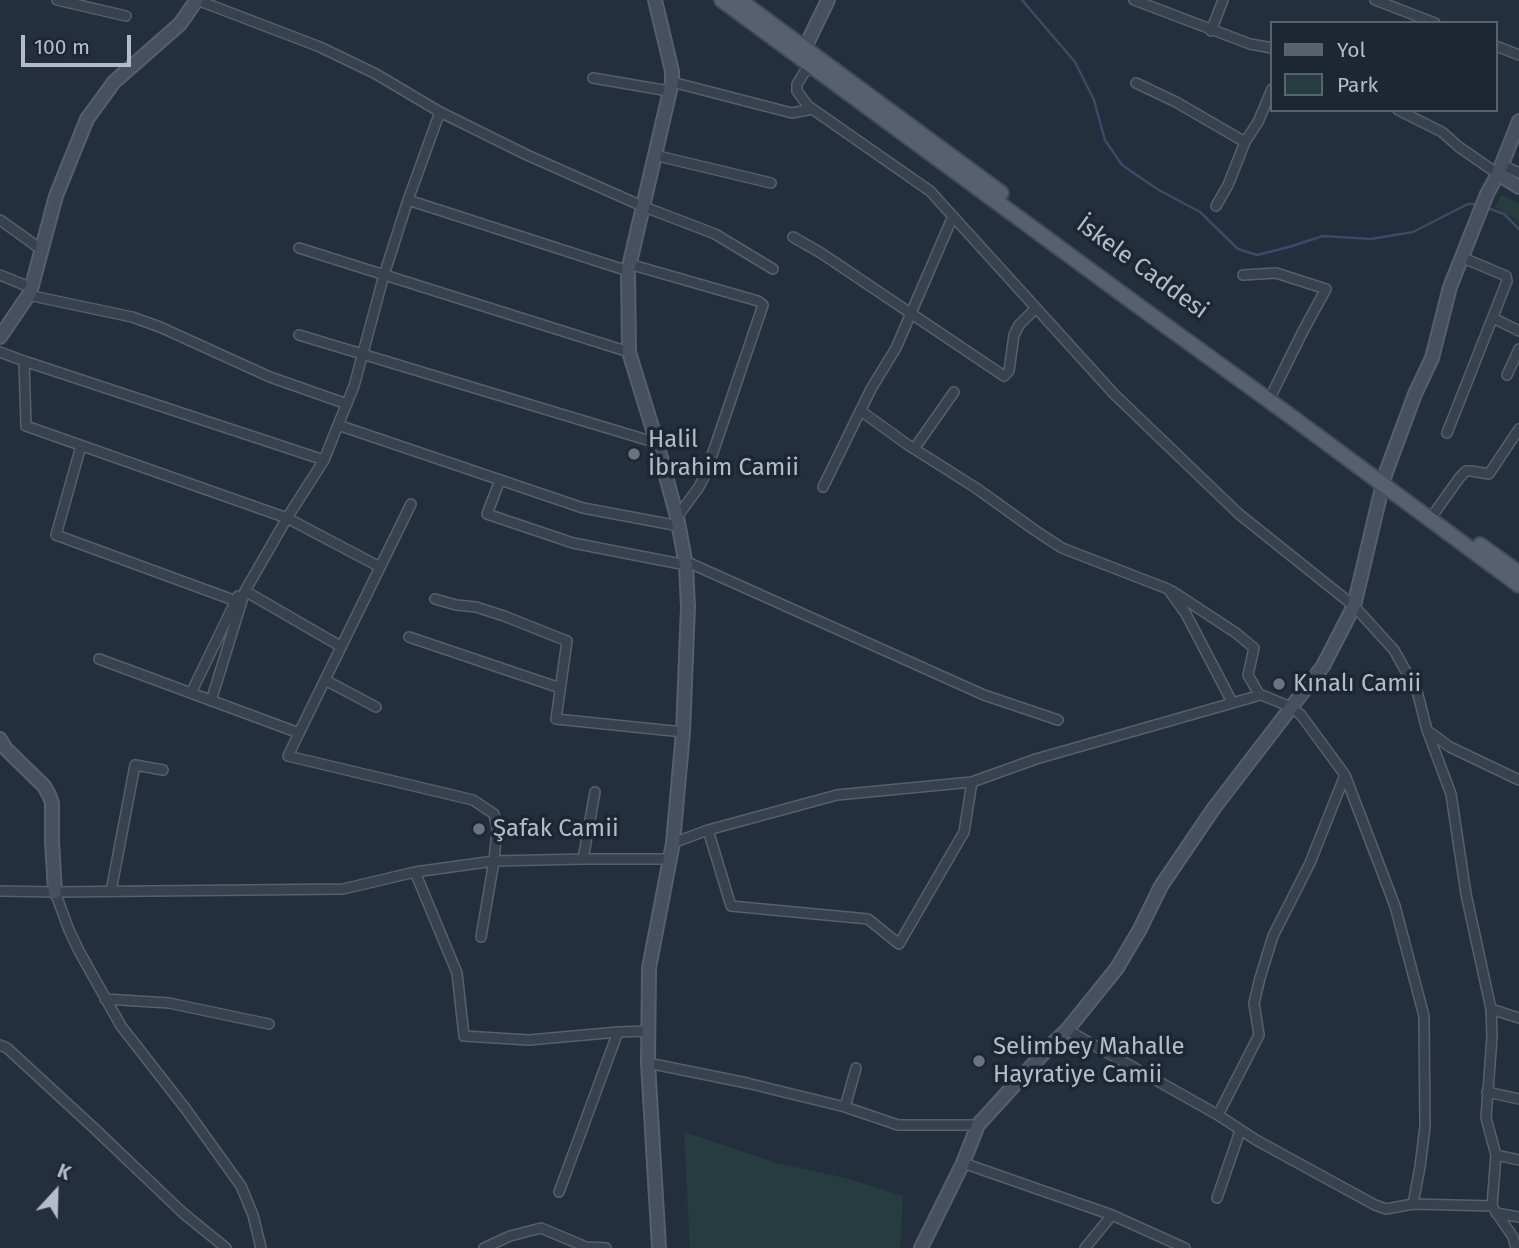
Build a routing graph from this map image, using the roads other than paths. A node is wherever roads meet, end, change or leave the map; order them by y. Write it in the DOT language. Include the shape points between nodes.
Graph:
graph roads {
  1 [pos="57,0"];
  2 [pos="655,0"];
  3 [pos="722,0"];
  4 [pos="739,0"];
  5 [pos="828,0"];
  6 [pos="1134,0"];
  7 [pos="1223,0"];
  8 [pos="1375,0"];
  9 [pos="196,1"];
  10 [pos="126,16"];
  11 [pos="1430,21"];
  12 [pos="1211,31"];
  13 [pos="1498,47"];
  14 [pos="1270,48"];
  15 [pos="1519,55"];
  16 [pos="805,57"];
  17 [pos="593,78"];
  18 [pos="1136,83"];
  19 [pos="671,87"];
  20 [pos="1270,94"];
  21 [pos="813,109"];
  22 [pos="440,112"];
  23 [pos="1402,112"];
  24 [pos="1519,121"];
  25 [pos="1245,142"];
  26 [pos="654,155"];
  27 [pos="1500,170"];
  28 [pos="1519,173"];
  29 [pos="771,183"];
  30 [pos="1519,187"];
  31 [pos="408,200"];
  32 [pos="642,206"];
  33 [pos="1216,206"];
  34 [pos="953,216"];
  35 [pos="0,220"];
  36 [pos="793,237"];
  37 [pos="299,248"];
  38 [pos="42,250"];
  39 [pos="1461,257"];
  40 [pos="629,267"];
  41 [pos="773,269"];
  42 [pos="0,275"];
  43 [pos="384,275"];
  44 [pos="1244,275"];
  45 [pos="30,291"];
  46 [pos="1035,309"];
  47 [pos="911,315"];
  48 [pos="1493,318"];
  49 [pos="1519,331"];
  50 [pos="299,335"];
  51 [pos="0,337"];
  52 [pos="1519,349"];
  53 [pos="0,352"];
  54 [pos="629,352"];
  55 [pos="362,354"];
  56 [pos="24,361"];
  57 [pos="1507,375"];
  58 [pos="954,392"];
  59 [pos="1271,396"];
  60 [pos="347,404"];
  61 [pos="861,411"];
  62 [pos="338,425"];
  63 [pos="1519,429"];
  64 [pos="1447,433"];
  65 [pos="657,443"];
  66 [pos="81,446"];
  67 [pos="914,449"];
  68 [pos="324,460"];
  69 [pos="500,480"];
  70 [pos="1384,480"];
  71 [pos="823,487"];
  72 [pos="411,505"];
  73 [pos="1435,512"];
  74 [pos="287,518"];
  75 [pos="678,521"];
  76 [pos="257,556"];
  77 [pos="685,563"];
  78 [pos="380,567"];
  79 [pos="1519,573"];
  80 [pos="1519,586"];
  81 [pos="1168,589"];
  82 [pos="245,591"];
  83 [pos="435,599"];
  84 [pos="236,601"];
  85 [pos="1354,606"];
  86 [pos="409,637"];
  87 [pos="340,646"];
  88 [pos="99,659"];
  89 [pos="325,680"];
  90 [pos="560,688"];
  91 [pos="191,693"];
  92 [pos="1259,694"];
  93 [pos="211,701"];
  94 [pos="1232,702"];
  95 [pos="1291,707"];
  96 [pos="376,708"];
  97 [pos="1058,720"];
  98 [pos="1427,730"];
  99 [pos="683,732"];
  100 [pos="299,733"];
  101 [pos="0,739"];
  102 [pos="163,770"];
  103 [pos="1345,775"];
  104 [pos="1519,780"];
  105 [pos="972,782"];
  106 [pos="595,792"];
  107 [pos="708,830"];
  108 [pos="673,843"];
  109 [pos="583,859"];
  110 [pos="670,859"];
  111 [pos="494,862"];
  112 [pos="415,872"];
  113 [pos="0,891"];
  114 [pos="111,891"];
  115 [pos="55,892"];
  116 [pos="481,937"];
  117 [pos="105,999"];
  118 [pos="1491,1009"];
  119 [pos="1519,1018"];
  120 [pos="269,1024"];
  121 [pos="1067,1030"];
  122 [pos="649,1031"];
  123 [pos="618,1032"];
  124 [pos="0,1045"];
  125 [pos="648,1063"];
  126 [pos="856,1068"];
  127 [pos="1487,1092"];
  128 [pos="1519,1098"];
  129 [pos="845,1107"];
  130 [pos="1218,1115"];
  131 [pos="978,1125"];
  132 [pos="1240,1131"];
  133 [pos="1496,1155"];
  134 [pos="1519,1160"];
  135 [pos="963,1163"];
  136 [pos="559,1192"];
  137 [pos="1217,1198"];
  138 [pos="1413,1204"];
  139 [pos="1494,1210"];
  140 [pos="1112,1215"];
  141 [pos="1519,1217"];
  142 [pos="226,1248"];
  143 [pos="261,1248"];
  144 [pos="484,1248"];
  145 [pos="606,1248"];
  146 [pos="659,1248"];
  147 [pos="921,1248"];
  148 [pos="1085,1248"];
  149 [pos="1185,1248"];
  150 [pos="1516,1248"];
  1 -- 10 [label="street"];
  2 -- 19 [label="street" via="672,71"];
  3 -- 16 [label="main road"];
  4 -- 16 [label="main road, İskele Caddesi"];
  5 -- 16 [label="street"];
  6 -- 12 [label="street"];
  7 -- 12 [label="street"];
  8 -- 11 [label="street"];
  9 -- 22 [label="street" via="320,47"];
  9 -- 38 [label="street" via="180,24 114,82 87,120 56,196"];
  12 -- 14 [label="street"];
  13 -- 15 [label="street"];
  16 -- 21 [label="street" via="797,91"];
  16 -- 59 [label="main road, İskele Caddesi" via="1149,302"];
  17 -- 19 [label="street"];
  18 -- 25 [label="street"];
  19 -- 21 [label="street" via="792,113"];
  19 -- 26 [label="street"];
  20 -- 25 [label="street"];
  21 -- 34 [label="street" via="930,191"];
  22 -- 31 [label="street"];
  22 -- 32 [label="street"];
  23 -- 27 [label="street"];
  24 -- 27 [label="street"];
  25 -- 33 [label="street"];
  26 -- 29 [label="street"];
  26 -- 32 [label="street"];
  27 -- 28 [label="street"];
  27 -- 30 [label="street"];
  27 -- 39 [label="street"];
  31 -- 40 [label="street"];
  31 -- 43 [label="street"];
  32 -- 40 [label="street"];
  32 -- 41 [label="street" via="715,234"];
  34 -- 46 [label="street"];
  34 -- 47 [label="street"];
  35 -- 38 [label="street"];
  36 -- 47 [label="street"];
  37 -- 43 [label="street"];
  38 -- 45 [label="street"];
  39 -- 48 [label="street" via="1506,276"];
  39 -- 70 [label="street" via="1432,358"];
  40 -- 54 [label="street"];
  40 -- 75 [label="street" via="763,305 706,473"];
  42 -- 45 [label="street"];
  43 -- 54 [label="street"];
  43 -- 55 [label="street"];
  44 -- 59 [label="street" via="1276,273 1326,289"];
  45 -- 51 [label="street"];
  45 -- 60 [label="street" via="132,317 270,377"];
  46 -- 47 [label="street" via="1014,335 1004,376"];
  46 -- 85 [label="street" via="1114,394 1239,514"];
  47 -- 61 [label="street"];
  48 -- 49 [label="street"];
  48 -- 64 [label="street"];
  50 -- 55 [label="street"];
  52 -- 57 [label="street"];
  53 -- 56 [label="street"];
  54 -- 65 [label="street"];
  55 -- 60 [label="street"];
  55 -- 65 [label="street"];
  56 -- 66 [label="street" via="26,426"];
  56 -- 68 [label="street"];
  58 -- 67 [label="street"];
  59 -- 70 [label="main road, İskele Caddesi"];
  60 -- 62 [label="street"];
  61 -- 67 [label="street"];
  61 -- 71 [label="street"];
  62 -- 68 [label="street"];
  62 -- 69 [label="street"];
  63 -- 73 [label="street" via="1489,474 1466,471"];
  65 -- 75 [label="street"];
  66 -- 74 [label="street"];
  66 -- 84 [label="street" via="56,535"];
  67 -- 81 [label="street" via="1062,548"];
  68 -- 74 [label="street"];
  69 -- 75 [label="street" via="583,508"];
  69 -- 77 [label="street" via="487,514 573,543"];
  70 -- 73 [label="main road, İskele Caddesi"];
  70 -- 80 [label="main road"];
  70 -- 85 [label="street"];
  72 -- 78 [label="street"];
  73 -- 79 [label="main road, İskele Caddesi"];
  74 -- 78 [label="street"];
  74 -- 82 [label="street"];
  75 -- 77 [label="street"];
  76 -- 84 [label="street"];
  77 -- 97 [label="street" via="985,695"];
  77 -- 99 [label="street" via="688,607"];
  78 -- 87 [label="street"];
  81 -- 92 [label="street" via="1254,648 1248,675"];
  81 -- 94 [label="street"];
  82 -- 87 [label="street"];
  82 -- 93 [label="street"];
  83 -- 90 [label="street" via="476,607 567,641"];
  84 -- 91 [label="street"];
  85 -- 95 [label="street" via="1323,666"];
  85 -- 98 [label="street" via="1394,650 1417,691"];
  86 -- 90 [label="street"];
  87 -- 89 [label="street"];
  88 -- 91 [label="street"];
  89 -- 96 [label="street"];
  89 -- 100 [label="street"];
  90 -- 99 [label="street" via="556,719"];
  91 -- 93 [label="street"];
  92 -- 94 [label="street"];
  92 -- 95 [label="street"];
  93 -- 100 [label="street"];
  94 -- 105 [label="street"];
  95 -- 103 [label="street"];
  95 -- 121 [label="street" via="1214,808 1161,886 1116,968"];
  98 -- 104 [label="street" via="1450,747"];
  98 -- 118 [label="street" via="1451,794 1466,894"];
  99 -- 108 [label="street"];
  100 -- 111 [label="street" via="288,756 473,800 494,814"];
  101 -- 115 [label="street" via="44,786 52,803"];
  102 -- 114 [label="street" via="135,765"];
  103 -- 130 [label="street" via="1310,863 1273,936 1254,1003 1259,1035"];
  103 -- 138 [label="street" via="1395,906 1424,1016 1425,1127"];
  105 -- 107 [label="street" via="837,794"];
  105 -- 107 [label="street" via="964,832 899,944 868,919 731,906"];
  106 -- 109 [label="street"];
  107 -- 108 [label="street"];
  108 -- 110 [label="street"];
  109 -- 110 [label="street"];
  109 -- 111 [label="street"];
  110 -- 122 [label="street" via="649,968"];
  111 -- 112 [label="street"];
  111 -- 116 [label="street"];
  112 -- 114 [label="street" via="342,889"];
  112 -- 123 [label="street" via="457,973 464,1036 529,1040"];
  113 -- 115 [label="street"];
  114 -- 115 [label="street"];
  115 -- 117 [label="street"];
  117 -- 120 [label="street" via="169,1003"];
  117 -- 143 [label="street" via="241,1186"];
  118 -- 119 [label="street"];
  118 -- 127 [label="street"];
  121 -- 130 [label="street"];
  121 -- 131 [label="street"];
  122 -- 123 [label="street"];
  122 -- 125 [label="street"];
  123 -- 136 [label="street"];
  124 -- 142 [label="street"];
  125 -- 129 [label="street"];
  125 -- 146 [label="street"];
  126 -- 129 [label="street"];
  127 -- 128 [label="street"];
  127 -- 133 [label="street" via="1486,1118"];
  129 -- 131 [label="street" via="898,1125"];
  130 -- 132 [label="street"];
  131 -- 135 [label="street"];
  132 -- 137 [label="street"];
  132 -- 138 [label="street" via="1375,1205 1387,1209"];
  133 -- 134 [label="street"];
  133 -- 139 [label="street"];
  135 -- 140 [label="street"];
  135 -- 147 [label="street"];
  138 -- 139 [label="street"];
  139 -- 141 [label="street"];
  139 -- 150 [label="street"];
  140 -- 148 [label="street"];
  140 -- 149 [label="street"];
  144 -- 145 [label="street" via="541,1228 586,1247"];
}
